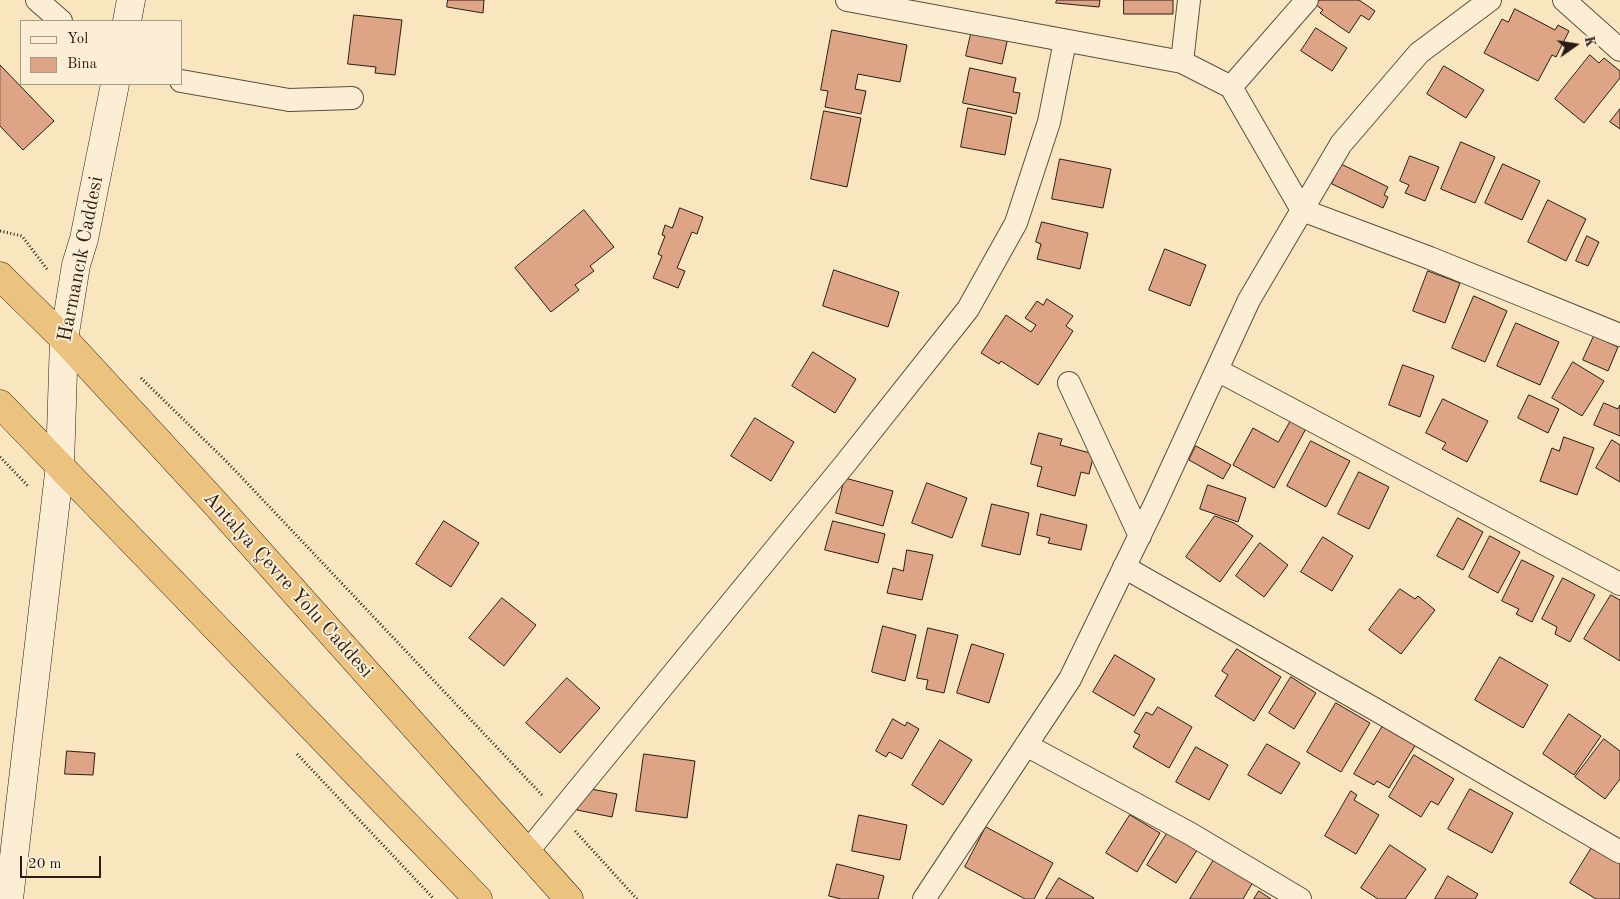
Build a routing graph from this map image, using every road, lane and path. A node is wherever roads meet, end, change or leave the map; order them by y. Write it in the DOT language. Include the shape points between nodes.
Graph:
graph roads {
  1 [pos="37,0"];
  2 [pos="131,0"];
  3 [pos="847,0"];
  4 [pos="1189,0"];
  5 [pos="1307,0"];
  6 [pos="1490,0"];
  7 [pos="1564,0"];
  8 [pos="60,20"];
  9 [pos="127,20"];
  10 [pos="1065,41"];
  11 [pos="1620,50"];
  12 [pos="1182,62"];
  13 [pos="182,81"];
  14 [pos="115,85"];
  15 [pos="1231,87"];
  16 [pos="352,98"];
  17 [pos="1302,210"];
  18 [pos="0,232"];
  19 [pos="0,276"];
  20 [pos="70,299"];
  21 [pos="1620,335"];
  22 [pos="64,339"];
  23 [pos="1217,370"];
  24 [pos="138,376"];
  25 [pos="1069,383"];
  26 [pos="0,404"];
  27 [pos="0,457"];
  28 [pos="60,465"];
  29 [pos="54,514"];
  30 [pos="1140,536"];
  31 [pos="1124,567"];
  32 [pos="1620,584"];
  33 [pos="1026,745"];
  34 [pos="294,752"];
  35 [pos="559,813"];
  36 [pos="528,852"];
  37 [pos="1620,852"];
  38 [pos="9,899"];
  39 [pos="434,899"];
  40 [pos="478,899"];
  41 [pos="569,899"];
  42 [pos="637,899"];
  43 [pos="924,899"];
  44 [pos="1300,899"];
  1 -- 8 [label="street"];
  2 -- 9 [label="street"];
  3 -- 10 [label="street"];
  4 -- 12 [label="street"];
  5 -- 15 [label="street"];
  6 -- 17 [label="street" via="1419,54 1341,144"];
  7 -- 11 [label="street"];
  10 -- 12 [label="street"];
  10 -- 35 [label="street" via="1049,122 1016,223 968,308 846,464"];
  12 -- 15 [label="street"];
  13 -- 16 [label="street" via="288,100"];
  14 -- 20 [label="street, Harmancık Caddesi"];
  15 -- 17 [label="street"];
  17 -- 21 [label="street"];
  17 -- 23 [label="street" via="1249,300"];
  18 -- 20 [label="path" via="22,236"];
  19 -- 22 [label="highway, Antalya Çevre Yolu Caddesi"];
  20 -- 22 [label="street, Harmancık Caddesi"];
  22 -- 28 [label="street, Harmancık Caddesi"];
  22 -- 36 [label="highway, Antalya Çevre Yolu Caddesi"];
  23 -- 30 [label="street"];
  23 -- 32 [label="street"];
  24 -- 35 [label="path" via="228,463"];
  25 -- 30 [label="street"];
  26 -- 28 [label="highway"];
  27 -- 29 [label="path"];
  28 -- 29 [label="street, Harmancık Caddesi"];
  28 -- 40 [label="highway"];
  29 -- 38 [label="street, Harmancık Caddesi"];
  30 -- 31 [label="street"];
  31 -- 33 [label="street" via="1070,679"];
  31 -- 37 [label="street"];
  33 -- 43 [label="street"];
  33 -- 44 [label="street" via="1189,833"];
  34 -- 39 [label="path"];
  35 -- 36 [label="street"];
  35 -- 42 [label="path"];
  36 -- 41 [label="highway, Antalya Çevre Yolu Caddesi"];
}
